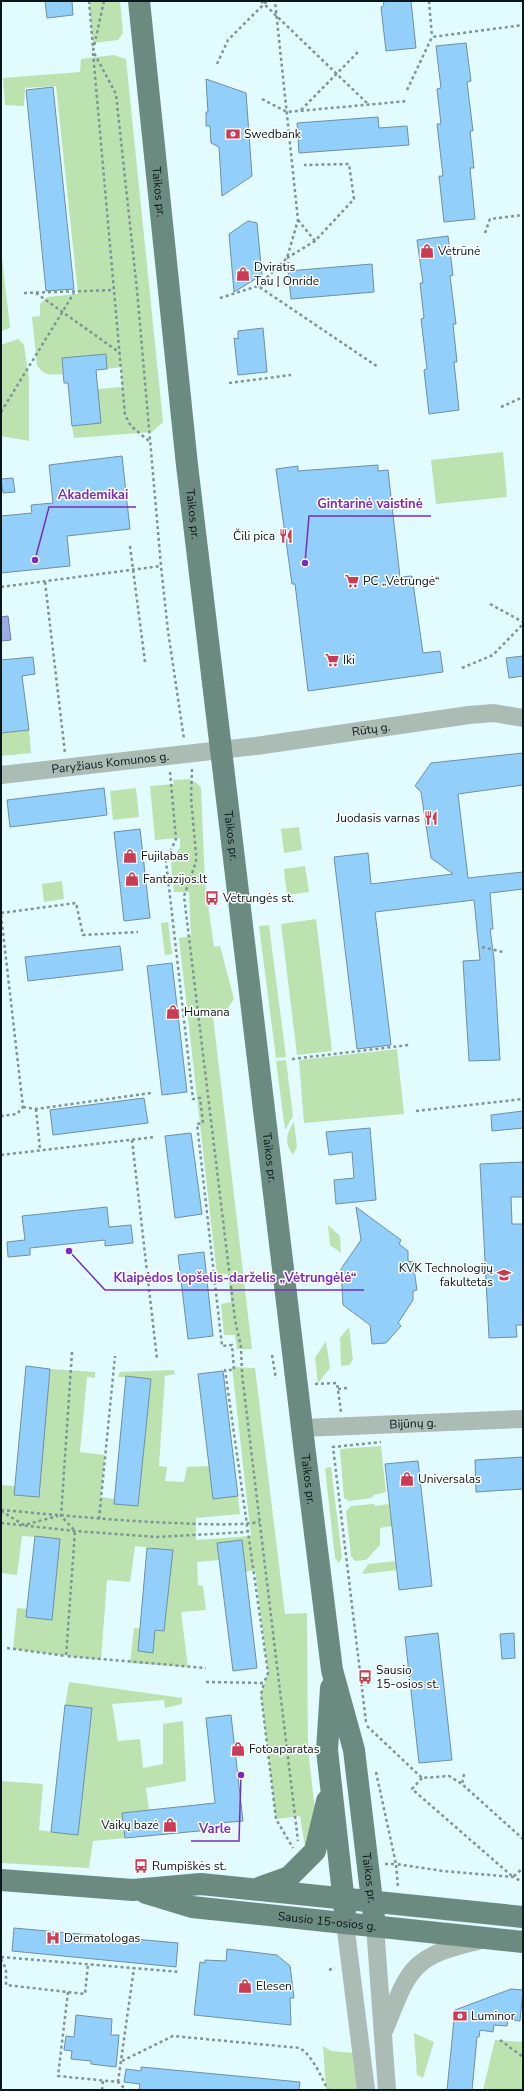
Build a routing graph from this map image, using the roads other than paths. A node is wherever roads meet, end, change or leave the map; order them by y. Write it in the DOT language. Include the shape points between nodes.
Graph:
graph roads {
  1 [pos="139,1"];
  2 [pos="523,718"];
  3 [pos="220,750"];
  4 [pos="1,775"];
  5 [pos="523,1419"];
  6 [pos="302,1428"];
  7 [pos="332,1670"];
  8 [pos="331,1786"];
  9 [pos="1,1880"];
  10 [pos="252,1889"];
  11 [pos="133,1890"];
  12 [pos="344,1898"];
  13 [pos="372,1901"];
  14 [pos="523,1917"];
  15 [pos="346,1923"];
  16 [pos="375,1926"];
  17 [pos="490,1938"];
  18 [pos="523,1942"];
  19 [pos="384,2033"];
  20 [pos="366,2090"];
  21 [pos="387,2090"];
  1 -- 3 [label="main road, Taikos pr." via="183,430"];
  2 -- 3 [label="street, Rūtų g." via="494,714 469,715"];
  3 -- 4 [label="street, Paryžiaus Komunos g." via="187,761 67,767"];
  3 -- 6 [label="main road, Taikos pr."];
  5 -- 6 [label="street, Bijūnų g."];
  6 -- 7 [label="main road, Taikos pr."];
  7 -- 8 [label="main road, Taikos pr." via="327,1750"];
  7 -- 13 [label="main road, Taikos pr." via="354,1750"];
  8 -- 10 [label="main road" via="315,1850 289,1877"];
  8 -- 12 [label="main road, Taikos pr."];
  9 -- 11 [label="main road, Sausio 15-osios g."];
  10 -- 11 [label="main road, Sausio 15-osios g." via="201,1884"];
  10 -- 12 [label="main road, Sausio 15-osios g."];
  11 -- 15 [label="main road, Sausio 15-osios g." via="192,1907"];
  12 -- 13 [label="main road, Sausio 15-osios g."];
  12 -- 15 [label="main road, Taikos pr."];
  13 -- 14 [label="main road, Sausio 15-osios g."];
  13 -- 16 [label="main road, Taikos pr."];
  15 -- 16 [label="main road, Sausio 15-osios g."];
  15 -- 20 [label="street, Taikos pr."];
  16 -- 17 [label="main road, Sausio 15-osios g."];
  16 -- 19 [label="street, Taikos pr."];
  17 -- 18 [label="main road, Sausio 15-osios g."];
  17 -- 19 [label="street" via="455,1946 433,1954 418,1964 408,1976"];
  19 -- 21 [label="street, Taikos pr."];
}
